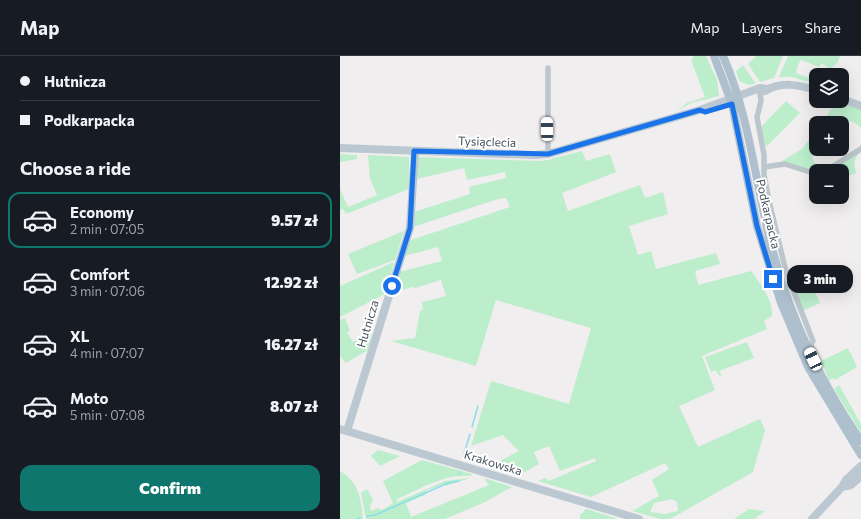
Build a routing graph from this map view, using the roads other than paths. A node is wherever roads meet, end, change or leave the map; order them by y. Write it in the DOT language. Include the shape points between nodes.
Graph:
graph roads {
  1 [pos="714,56"];
  2 [pos="723,56"];
  3 [pos="548,68"];
  4 [pos="809,88"];
  5 [pos="768,89"];
  6 [pos="760,94"];
  7 [pos="735,100"];
  8 [pos="849,101"];
  9 [pos="860,105"];
  10 [pos="340,148"];
  11 [pos="861,149"];
  12 [pos="414,151"];
  13 [pos="548,154"];
  14 [pos="836,164"];
  15 [pos="764,167"];
  16 [pos="809,172"];
  17 [pos="807,337"];
  18 [pos="343,430"];
  19 [pos="860,439"];
  20 [pos="860,454"];
  21 [pos="860,473"];
  22 [pos="639,519"];
  23 [pos="812,519"];
  1 -- 7 [label="main road, Podkarpacka"];
  2 -- 7 [label="main road, Podkarpacka"];
  3 -- 13 [label="street"];
  4 -- 5 [label="street" via="789,84"];
  5 -- 6 [label="street"];
  5 -- 7 [label="street" via="760,88"];
  6 -- 7 [label="street"];
  6 -- 15 [label="street" via="757,117"];
  7 -- 13 [label="street, Tysiąclecia" via="705,112 700,110"];
  7 -- 17 [label="main road, Podkarpacka" via="782,282"];
  7 -- 20 [label="main road, Podkarpacka" via="757,226 781,304 808,367"];
  8 -- 9 [label="street"];
  10 -- 12 [label="street, Tysiąclecia"];
  11 -- 14 [label="street"];
  12 -- 13 [label="street, Tysiąclecia"];
  12 -- 18 [label="street, Hutnicza" via="410,228"];
  15 -- 16 [label="street" via="785,164"];
  15 -- 17 [label="street" via="781,253"];
  17 -- 19 [label="main road, Podkarpacka" via="813,359"];
  18 -- 22 [label="street, Krakowska"];
  20 -- 21 [label="street"];
  21 -- 23 [label="street" via="851,485 842,487"];
}
